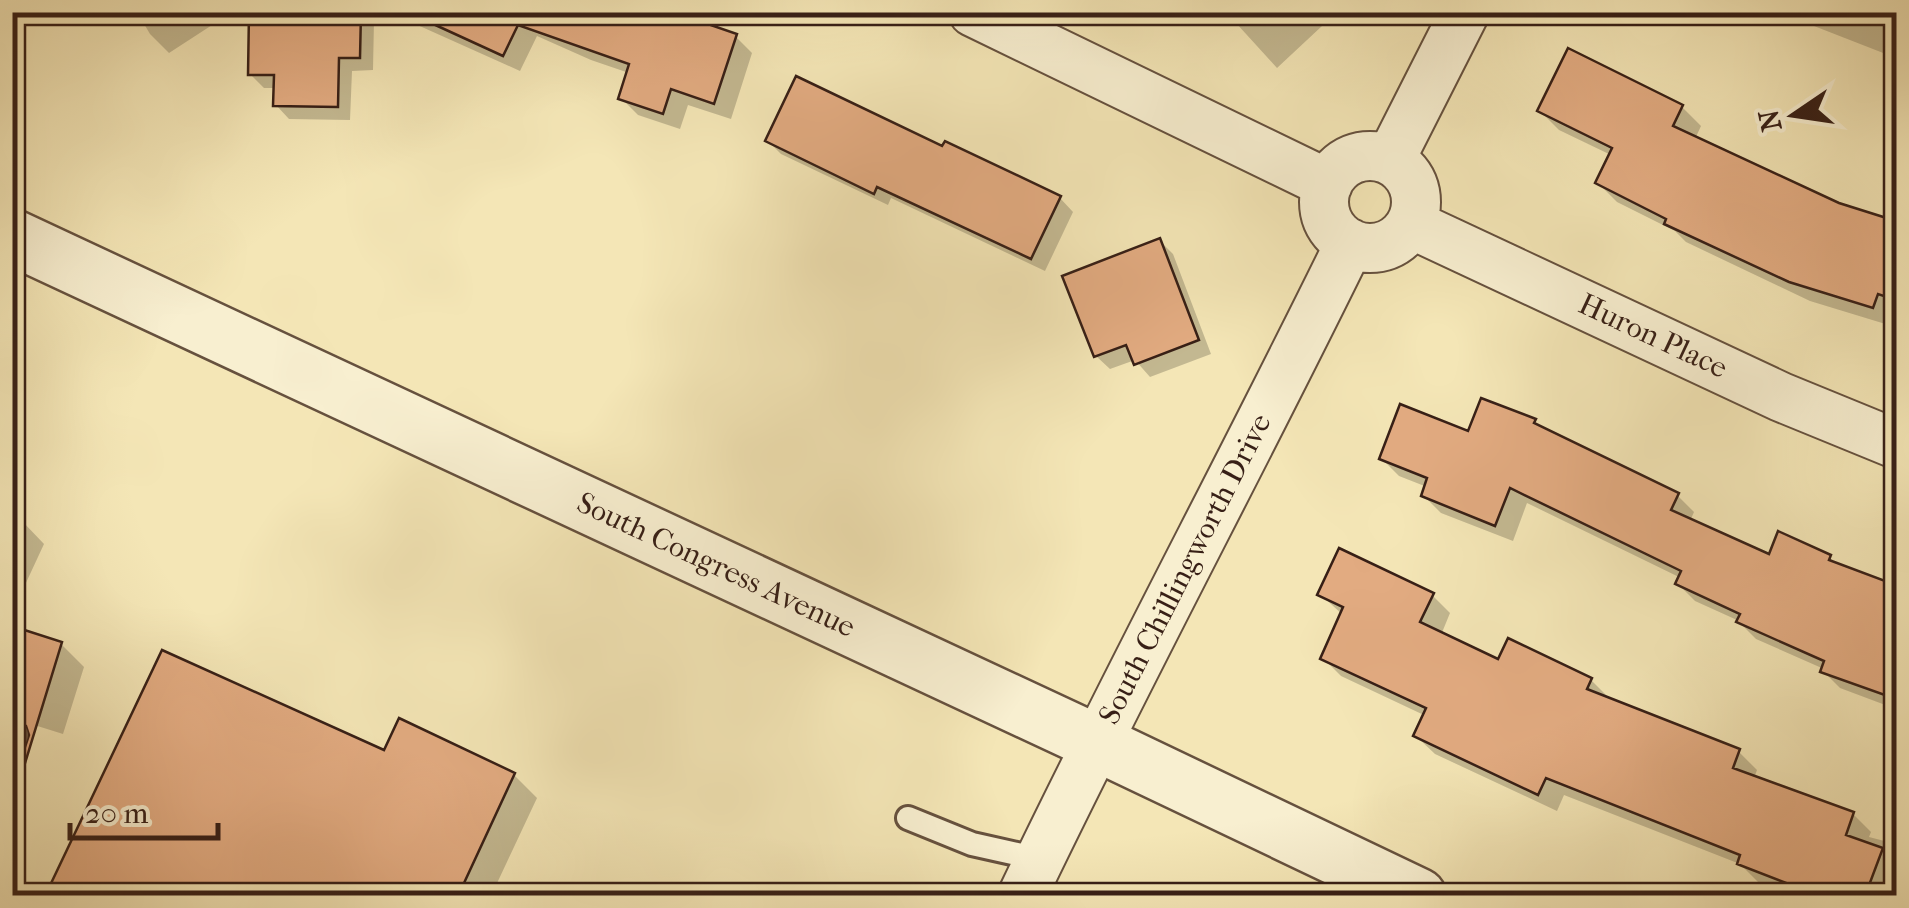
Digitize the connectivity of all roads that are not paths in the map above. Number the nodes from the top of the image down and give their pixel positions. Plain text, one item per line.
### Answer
1 (972, 12) edge
2 (1465, 12) edge
3 (1390, 160) junction
4 (1328, 184) junction
5 (1411, 224) junction
6 (12, 237) edge
7 (1350, 243) junction
8 (1896, 444) edge
9 (1095, 742) junction
10 (908, 818) dead end
11 (1030, 877) edge
12 (1418, 896) edge

1 - 4 street
2 - 3 street
3 - 4 street
3 - 5 street
4 - 7 street
5 - 7 street
5 - 8 street, Huron Place
6 - 9 street, South Congress Avenue
7 - 9 street, South Chillingworth Drive
9 - 11 street, South Chillingworth Drive
9 - 12 street, South Congress Avenue
10 - 11 lane

